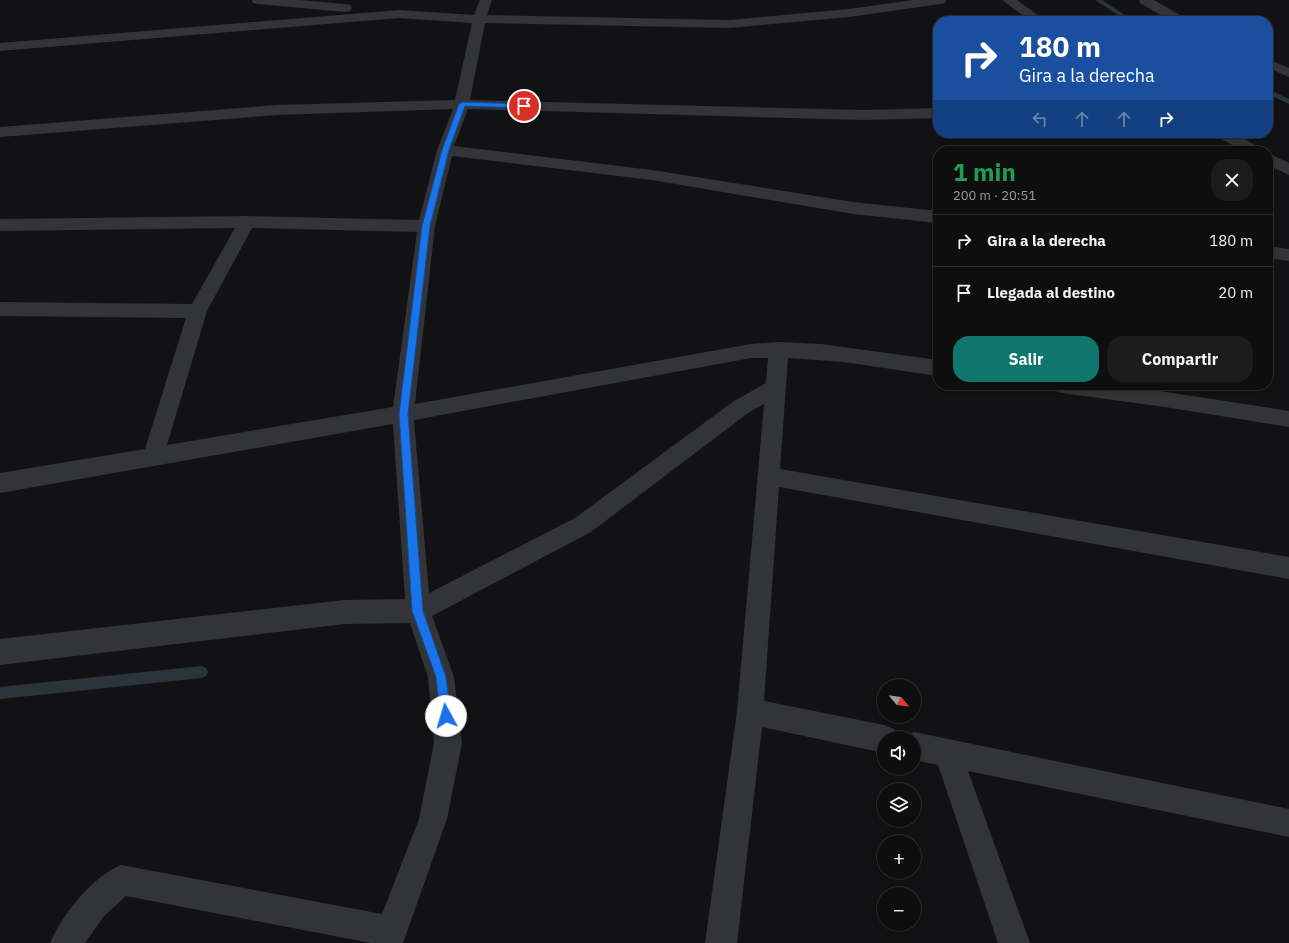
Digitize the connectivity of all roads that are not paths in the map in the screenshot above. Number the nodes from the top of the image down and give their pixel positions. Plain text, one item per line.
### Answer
1 (258, 0) edge
2 (838, 0) edge
3 (940, 0) edge
4 (1008, 0) edge
5 (1145, 0) edge
6 (482, 10) edge
7 (399, 14) junction
8 (849, 14) junction
9 (1032, 16) edge
10 (1172, 16) edge
11 (0, 47) edge
12 (1273, 65) edge
13 (1289, 73) edge
14 (462, 104) junction
15 (933, 113) edge
16 (0, 132) edge
17 (1230, 138) edge
18 (1246, 146) edge
19 (445, 150) junction
20 (1273, 161) edge
21 (1289, 170) edge
22 (933, 216) edge
23 (247, 222) junction
24 (0, 225) edge
25 (426, 226) junction
26 (1273, 253) edge
27 (1289, 255) edge
28 (0, 310) edge
29 (198, 311) junction
30 (779, 349) junction
31 (933, 367) edge
32 (776, 387) junction
33 (1099, 390) edge
34 (403, 414) junction
35 (1289, 419) edge
36 (153, 457) junction
37 (768, 476) junction
38 (0, 483) edge
39 (1289, 568) edge
40 (418, 611) junction
41 (0, 652) edge
42 (750, 712) junction
43 (877, 738) edge
44 (921, 747) edge
45 (948, 753) junction
46 (1289, 823) edge
47 (389, 937) edge
48 (66, 943) edge
49 (721, 943) edge
50 (1014, 943) edge

1 - 7 street
2 - 8 street
3 - 8 street
4 - 9 street
5 - 10 street
6 - 7 street
6 - 8 street
6 - 14 street
7 - 11 street
12 - 13 street
14 - 15 street
14 - 16 street
14 - 19 street
17 - 18 street
19 - 22 street
19 - 25 street
20 - 21 street
23 - 24 street
23 - 25 street
23 - 29 street
25 - 34 street
26 - 27 street
28 - 29 street
29 - 36 street
30 - 31 street
30 - 32 street
30 - 34 street
32 - 37 street
32 - 40 street
33 - 35 street
34 - 36 street
34 - 40 street
36 - 38 street
37 - 39 street
37 - 42 street
40 - 41 street
40 - 47 street
42 - 43 street
42 - 49 street
44 - 45 street
45 - 46 street
45 - 50 street
47 - 48 street

